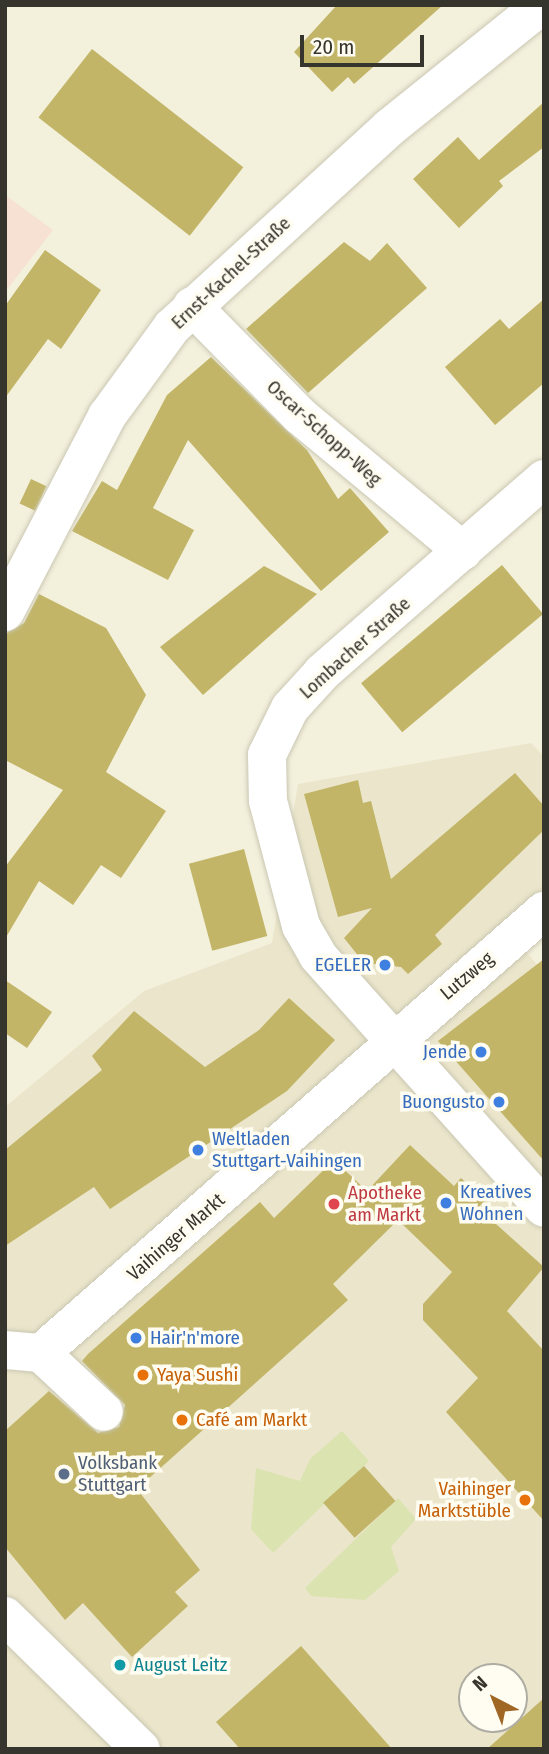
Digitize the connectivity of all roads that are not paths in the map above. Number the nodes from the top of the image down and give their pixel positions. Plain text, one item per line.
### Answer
1 (542, 5) edge
2 (192, 306) junction
3 (544, 479) edge
4 (463, 551) junction
5 (5, 612) edge
6 (544, 911) edge
7 (390, 1041) junction
8 (544, 1208) edge
9 (23, 1352) edge
10 (104, 1412) dead end
11 (5, 1616) edge
12 (141, 1749) edge

1 - 2 street, Ernst-Kachel-Straße
2 - 4 street, Oscar-Schopp-Weg
2 - 5 street, Ernst-Kachel-Straße
3 - 4 street, Lombacher Straße
4 - 7 street, Lombacher Straße
6 - 7 street, Lutzweg
7 - 8 street
7 - 9 street, Vaihinger Markt
9 - 10 street, Vaihinger Markt
11 - 12 street

